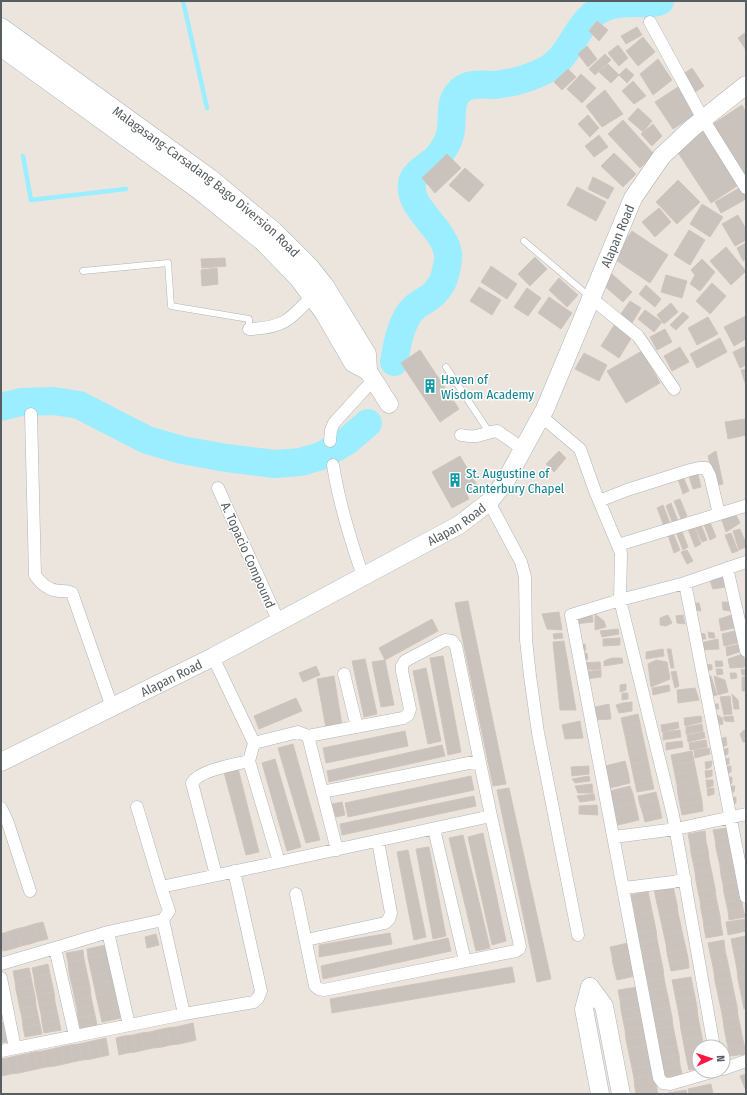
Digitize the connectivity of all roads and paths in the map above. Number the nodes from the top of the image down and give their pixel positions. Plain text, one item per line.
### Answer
1 (650, 22) dead end
2 (1, 27) edge
3 (1, 47) edge
4 (746, 85) edge
5 (703, 119) junction
6 (746, 188) edge
7 (524, 241) dead end
8 (83, 271) dead end
9 (312, 296) junction
10 (591, 298) junction
11 (249, 329) joint
12 (446, 367) dead end
13 (370, 376) junction
14 (674, 389) dead end
15 (389, 404) dead end
16 (31, 414) dead end
17 (541, 416) junction
18 (489, 432) junction
19 (461, 435) dead end
20 (330, 441) dead end
21 (523, 449) junction
22 (334, 464) dead end
23 (218, 488) dead end
24 (599, 501) junction
25 (491, 505) junction
26 (745, 506) dead end
27 (719, 514) junction
28 (618, 545) junction
29 (746, 562) edge
30 (727, 568) junction
31 (363, 576) junction
32 (685, 583) junction
33 (620, 600) junction
34 (279, 622) junction
35 (746, 651) edge
36 (213, 657) junction
37 (344, 674) dead end
38 (112, 707) junction
39 (357, 727) junction
40 (308, 736) junction
41 (254, 743) junction
42 (249, 761) junction
43 (480, 761) junction
44 (1, 762) edge
45 (322, 792) junction
46 (137, 807) dead end
47 (1, 808) edge
48 (746, 814) edge
49 (491, 816) junction
50 (731, 817) junction
51 (434, 829) junction
52 (676, 829) junction
53 (614, 837) junction
54 (378, 841) junction
55 (337, 850) junction
56 (279, 862) junction
57 (234, 871) junction
58 (216, 875) junction
59 (685, 879) junction
60 (161, 887) junction
61 (624, 888) junction
62 (30, 891) dead end
63 (296, 894) dead end
64 (746, 895) edge
65 (163, 920) junction
66 (108, 932) junction
67 (578, 935) dead end
68 (306, 940) junction
69 (55, 948) junction
70 (465, 961) junction
71 (1, 964) edge
72 (1, 978) edge
73 (184, 1014) junction
74 (129, 1025) junction
75 (75, 1036) junction
76 (713, 1039) edge
77 (15, 1048) junction
78 (1, 1051) edge
79 (746, 1061) edge
80 (731, 1066) edge
81 (691, 1078) edge
82 (600, 1094) edge
83 (621, 1094) edge

1 - 5 street
2 - 13 street, Malagasang-Carsadang Bago Diversion Road
3 - 9 street, Malagasang-Carsadang Bago Diversion Road
4 - 5 street, Alapan Road
5 - 6 street
5 - 10 street, Alapan Road
7 - 10 lane
8 - 11 lane
9 - 11 street
9 - 13 street, Malagasang-Carsadang Bago Diversion Road
10 - 14 street
10 - 17 street, Alapan Road
12 - 18 lane
13 - 15 street, Malagasang-Carsadang Bago Diversion Road
13 - 20 street
16 - 38 street
17 - 21 street, Alapan Road
17 - 24 street
18 - 19 street
18 - 21 street
21 - 25 street, Alapan Road
22 - 31 street
23 - 34 street, A. Topacio Compound
24 - 27 street
24 - 28 street
25 - 31 street, Alapan Road
25 - 67 street
26 - 27 street
27 - 28 street
28 - 33 street
29 - 30 street
30 - 32 street
30 - 35 street
31 - 34 street, Alapan Road
32 - 33 street
32 - 50 street
33 - 52 street
33 - 53 street
34 - 36 street, Alapan Road
36 - 38 street, Alapan Road
36 - 41 street
37 - 39 street
38 - 44 street, Alapan Road
39 - 40 street
39 - 43 street
40 - 41 street
40 - 45 street
41 - 42 street
42 - 56 street
42 - 58 street
43 - 45 street
43 - 49 street
45 - 55 street
46 - 60 street
47 - 62 street
48 - 50 street
49 - 51 street
49 - 70 street
50 - 52 street
50 - 64 street
51 - 54 street
51 - 70 street
52 - 53 street
52 - 59 street
53 - 61 street
54 - 55 street
54 - 68 street
55 - 56 street
56 - 57 street
57 - 58 street
57 - 73 street
58 - 60 street
59 - 61 street
59 - 76 street
60 - 65 street
61 - 81 street
63 - 68 street
65 - 66 street
65 - 73 street
66 - 69 street
66 - 74 street
68 - 70 street
69 - 71 street
69 - 75 street
72 - 77 street
73 - 74 street
74 - 75 street
75 - 77 street
77 - 78 street
79 - 80 street
82 - 83 street

